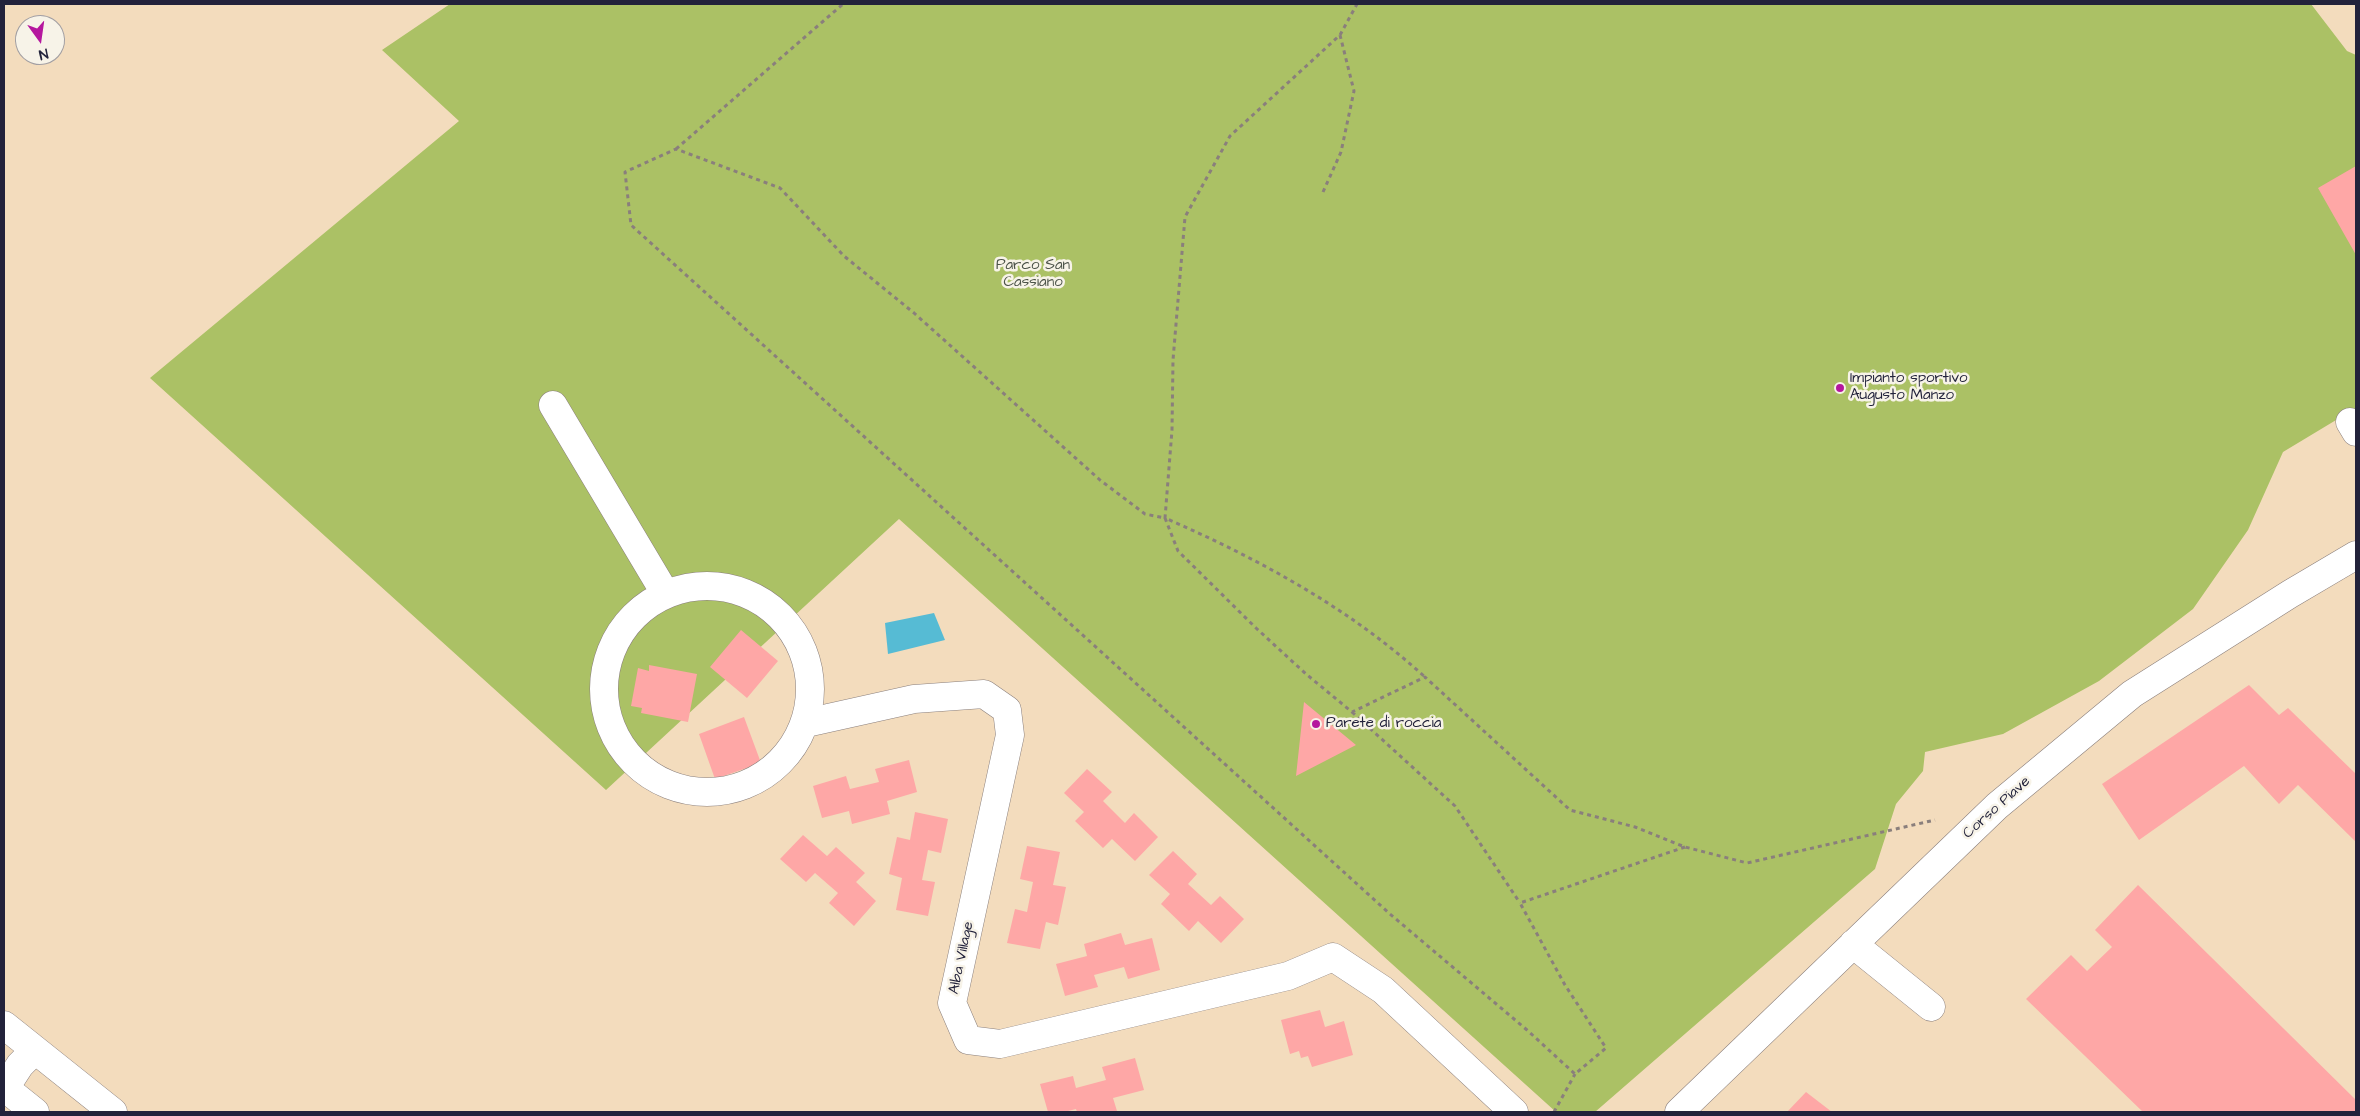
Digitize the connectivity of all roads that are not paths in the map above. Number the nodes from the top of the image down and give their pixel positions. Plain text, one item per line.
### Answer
1 (553, 405) dead end
2 (2356, 555) edge
3 (665, 593) junction
4 (806, 723) junction
5 (1853, 944) junction
6 (1931, 1007) dead end
7 (4, 1025) edge
8 (36, 1050) junction
9 (35, 1112) edge
10 (113, 1112) edge
11 (1514, 1112) edge
12 (1679, 1112) edge

1 - 3 street
2 - 5 street, Corso Piave
3 - 4 street
3 - 4 street
4 - 11 street, Alba Village
5 - 6 street
5 - 12 street, Corso Piave
7 - 8 street
8 - 9 street
8 - 10 street

